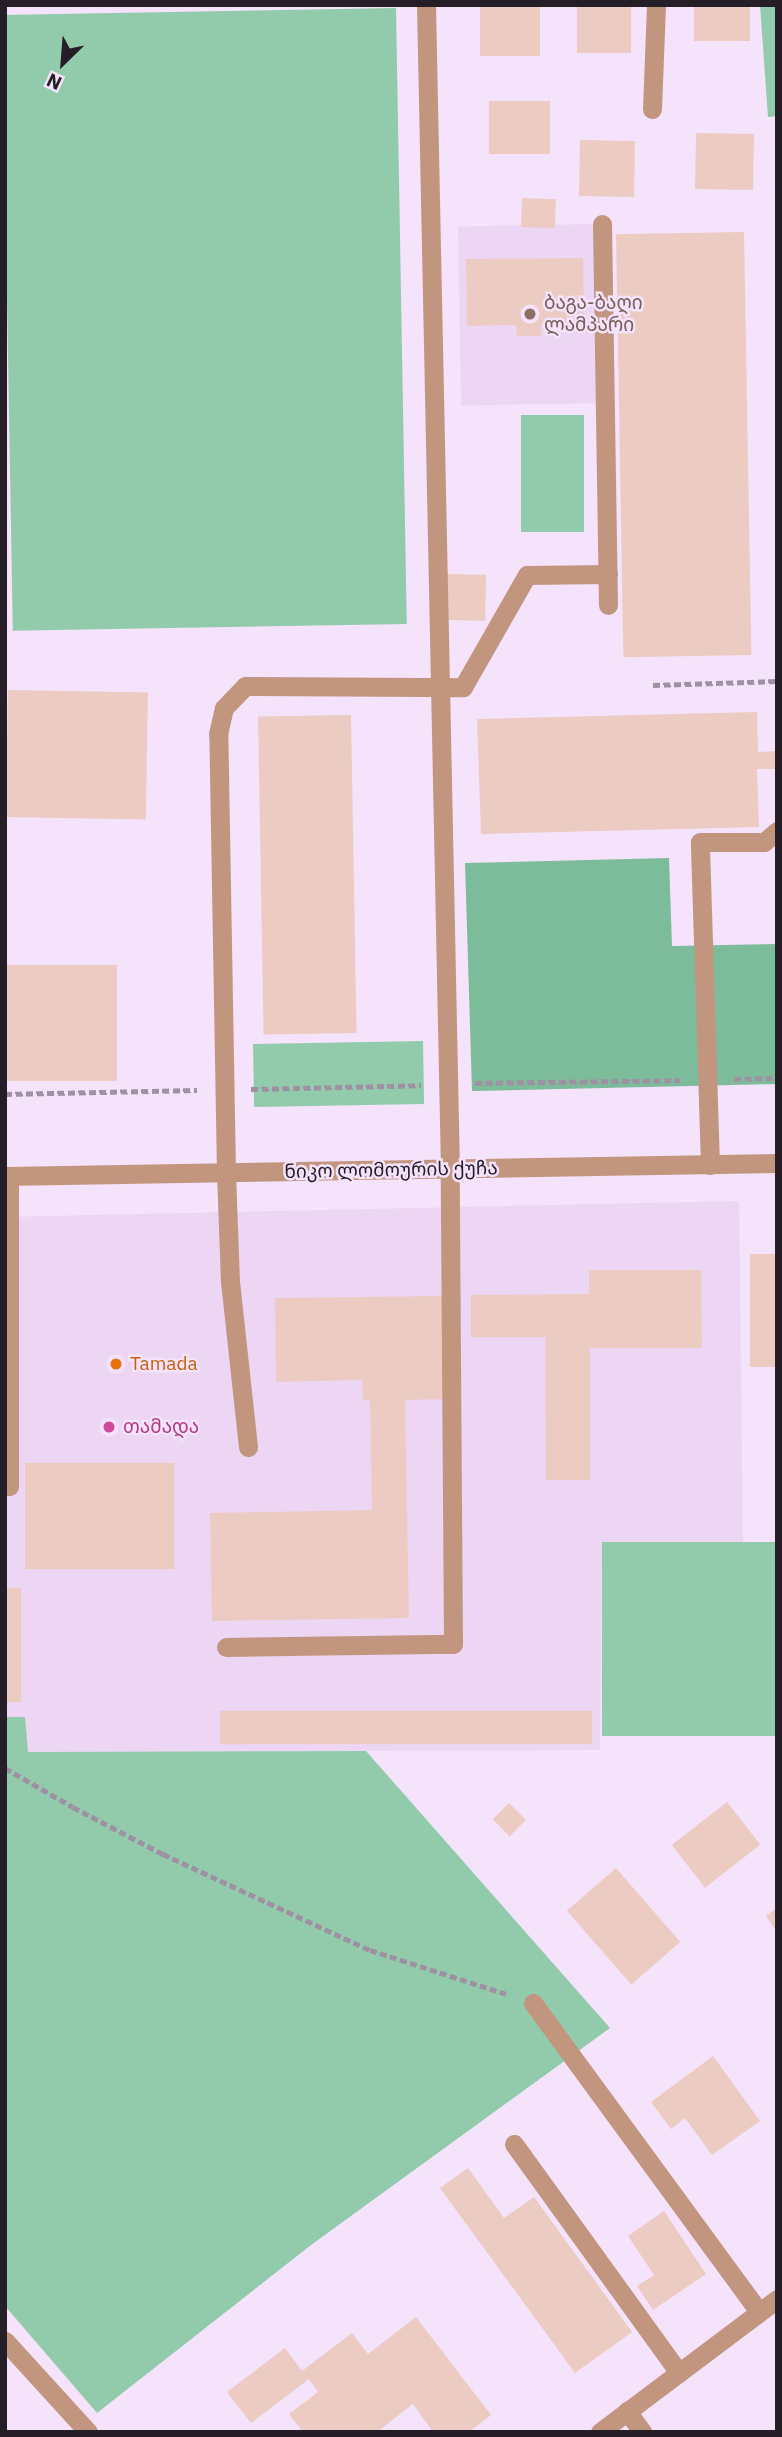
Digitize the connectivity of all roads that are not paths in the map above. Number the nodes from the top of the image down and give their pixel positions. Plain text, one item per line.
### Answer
1 (426, 5) edge
2 (656, 5) edge
3 (652, 109) dead end
4 (602, 224) dead end
5 (608, 574) junction
6 (608, 605) dead end
7 (440, 688) junction
8 (777, 831) edge
9 (777, 1163) edge
10 (710, 1165) junction
11 (450, 1169) junction
12 (226, 1173) junction
13 (7, 1176) edge
14 (7, 1257) edge
15 (248, 1447) dead end
16 (5, 1486) edge
17 (226, 1647) dead end
18 (533, 2003) road end
19 (514, 2144) dead end
20 (777, 2299) edge
21 (759, 2312) junction
22 (5, 2341) edge
23 (679, 2373) junction
24 (627, 2411) junction
25 (88, 2432) edge
26 (600, 2432) edge
27 (642, 2432) edge

1 - 7 street
2 - 3 street
4 - 5 street
5 - 6 street
5 - 7 street
7 - 11 street
7 - 12 street
8 - 10 street
9 - 10 street, ნიკო ლომოურის ქუჩა
10 - 11 street, ნიკო ლომოურის ქუჩა
11 - 12 street, ნიკო ლომოურის ქუჩა
11 - 17 street
12 - 13 street, ნიკო ლომოურის ქუჩა
12 - 15 street
13 - 14 street
14 - 16 street
18 - 21 street
19 - 23 street
20 - 21 street
21 - 23 street
22 - 25 street
23 - 24 street
24 - 26 street
24 - 27 street

